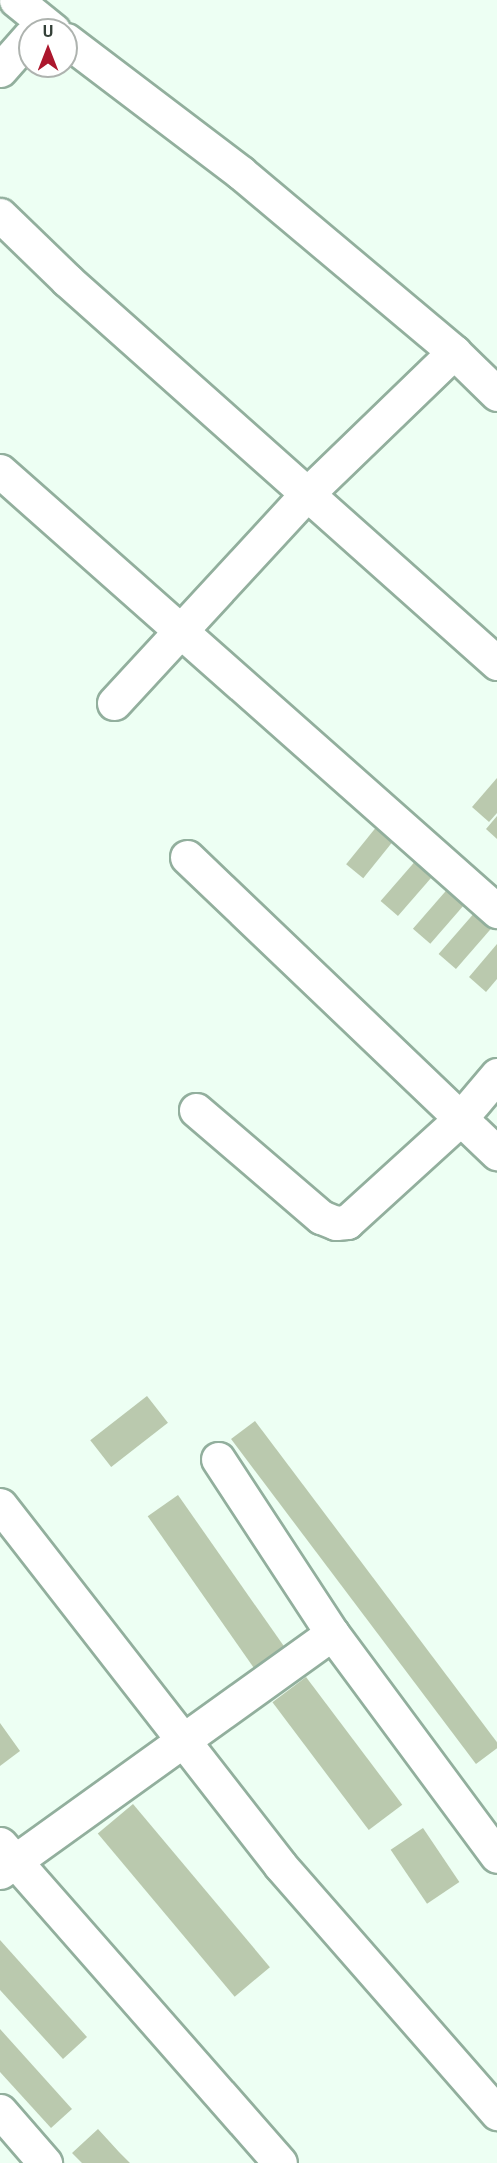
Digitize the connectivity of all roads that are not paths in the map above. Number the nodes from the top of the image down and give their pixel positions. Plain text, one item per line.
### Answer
1 (16, 0) edge
2 (32, 18) edge
3 (18, 55) edge
4 (78, 56) edge
5 (0, 70) edge
6 (0, 214) edge
7 (454, 352) junction
8 (497, 394) edge
9 (0, 471) edge
10 (308, 493) junction
11 (183, 632) junction
12 (497, 663) edge
13 (114, 703) dead end
14 (187, 857) dead end
15 (497, 911) edge
16 (497, 1075) edge
17 (196, 1110) dead end
18 (459, 1120) junction
19 (497, 1153) edge
20 (218, 1459) dead end
21 (0, 1504) edge
22 (332, 1633) junction
23 (184, 1741) junction
24 (496, 1856) edge
25 (4, 1860) edge
26 (0, 2111) edge
27 (497, 2113) edge
28 (45, 2163) edge
29 (280, 2163) edge

1 - 2 street
3 - 5 street
4 - 7 street
6 - 10 street
7 - 8 street
7 - 10 street
9 - 11 street
10 - 11 street
10 - 12 street
11 - 13 street
11 - 15 street
14 - 18 street
16 - 18 street
17 - 18 street
18 - 19 street
20 - 22 street
21 - 23 street
22 - 23 street
22 - 24 street
23 - 25 street
23 - 27 street
25 - 29 street
26 - 28 street

